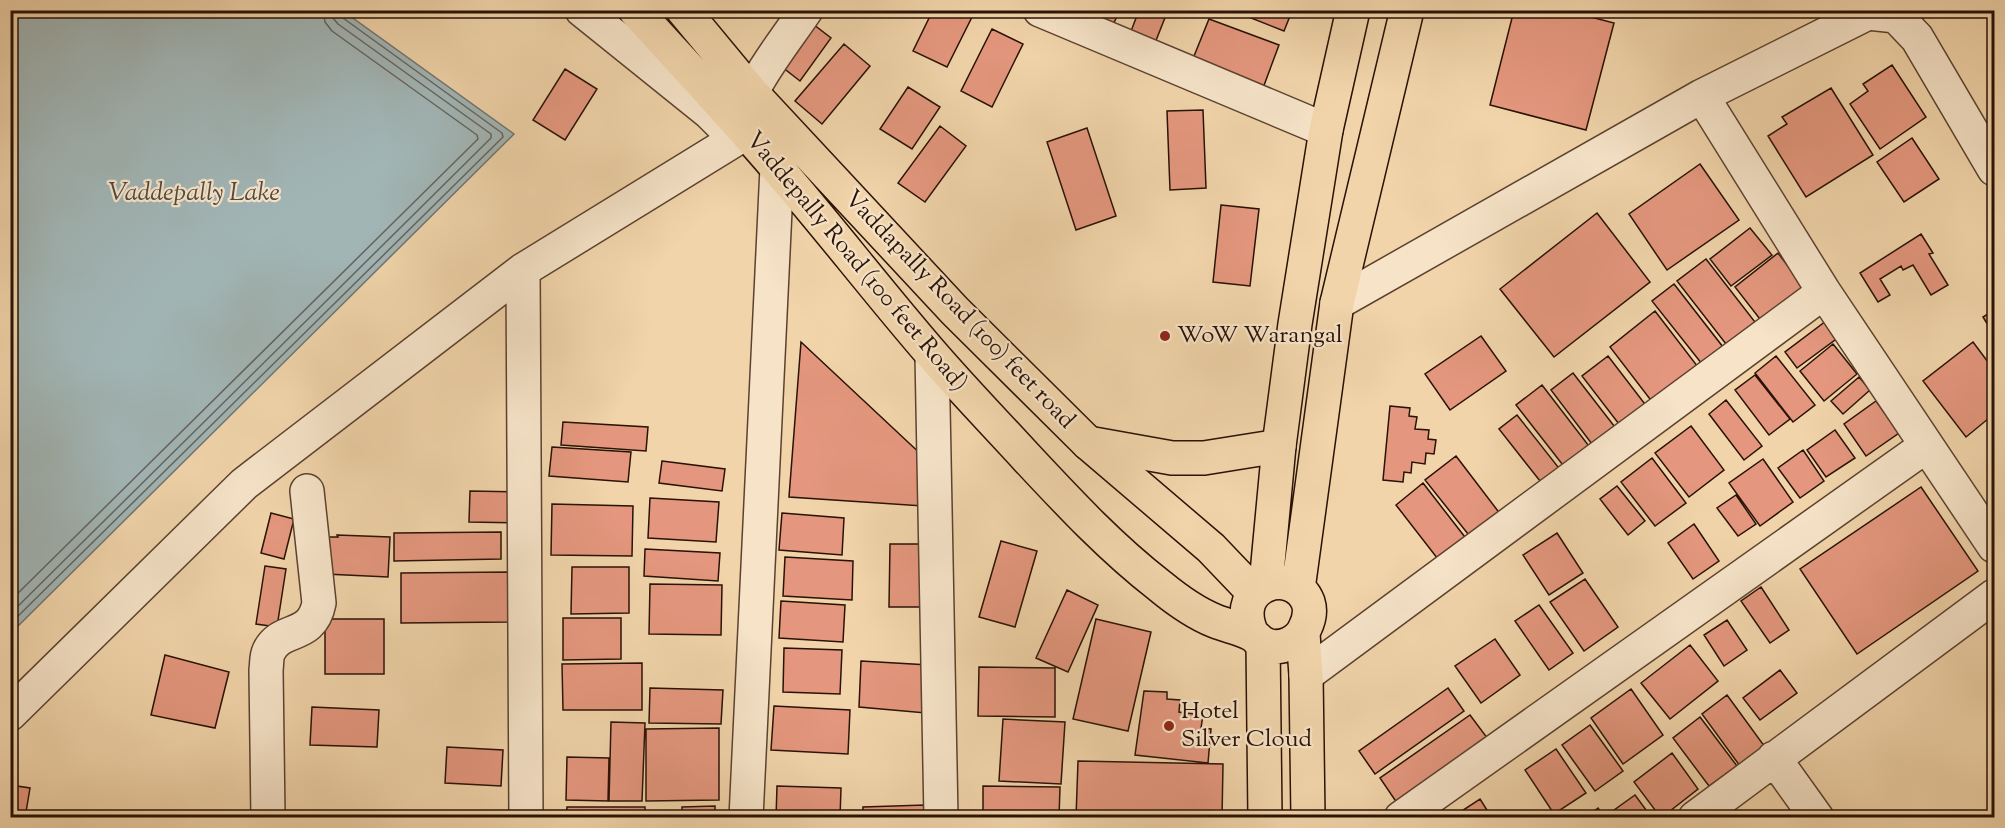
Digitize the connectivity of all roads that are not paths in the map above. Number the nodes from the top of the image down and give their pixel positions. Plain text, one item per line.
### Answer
1 (582, 10) edge
2 (635, 10) edge
3 (682, 10) edge
4 (806, 10) edge
5 (1040, 10) edge
6 (1353, 10) edge
7 (1407, 10) edge
8 (751, 92) junction
9 (1702, 96) junction
10 (1326, 130) junction
11 (737, 131) junction
12 (777, 168) junction
13 (1995, 169) edge
14 (523, 270) junction
15 (1824, 292) junction
16 (1337, 303) junction
17 (932, 355) junction
18 (1088, 444) junction
19 (1279, 446) junction
20 (1926, 446) junction
21 (307, 491) dead end
22 (1995, 546) edge
23 (1260, 588) junction
24 (1298, 589) junction
25 (1995, 596) edge
26 (1303, 634) junction
27 (1257, 639) junction
28 (1306, 675) junction
29 (10, 714) edge
30 (1774, 758) junction
31 (268, 818) edge
32 (526, 818) edge
33 (746, 818) edge
34 (941, 818) edge
35 (1265, 818) edge
36 (1308, 818) edge
37 (1401, 818) edge
38 (1695, 818) edge
39 (1816, 818) edge

1 - 11 street
2 - 11 main road, Vaddepally Road (100 feet Road)
3 - 8 main road, Vaddapally Road (100) feet road
4 - 8 street
5 - 10 street
6 - 10 main road
7 - 16 main road
8 - 11 street
8 - 18 main road, Vaddapally Road (100) feet road
9 - 13 street
9 - 15 street
9 - 16 street
10 - 19 main road
11 - 12 main road, Vaddepally Road (100 feet Road)
11 - 14 street
12 - 17 main road, Vaddepally Road (100 feet Road)
12 - 33 street
14 - 29 street
14 - 32 street
15 - 20 street
15 - 28 street
16 - 24 main road
17 - 27 main road, Vaddepally Road (100 feet Road)
17 - 34 street
18 - 19 main road
18 - 23 main road, Vaddapally Road (100) feet road
19 - 23 main road
20 - 22 street
20 - 37 street
21 - 31 street
23 - 24 main road
23 - 27 main road
24 - 26 main road
25 - 30 street
26 - 27 main road
26 - 28 main road
27 - 35 main road
28 - 36 main road
30 - 38 street
30 - 39 street

